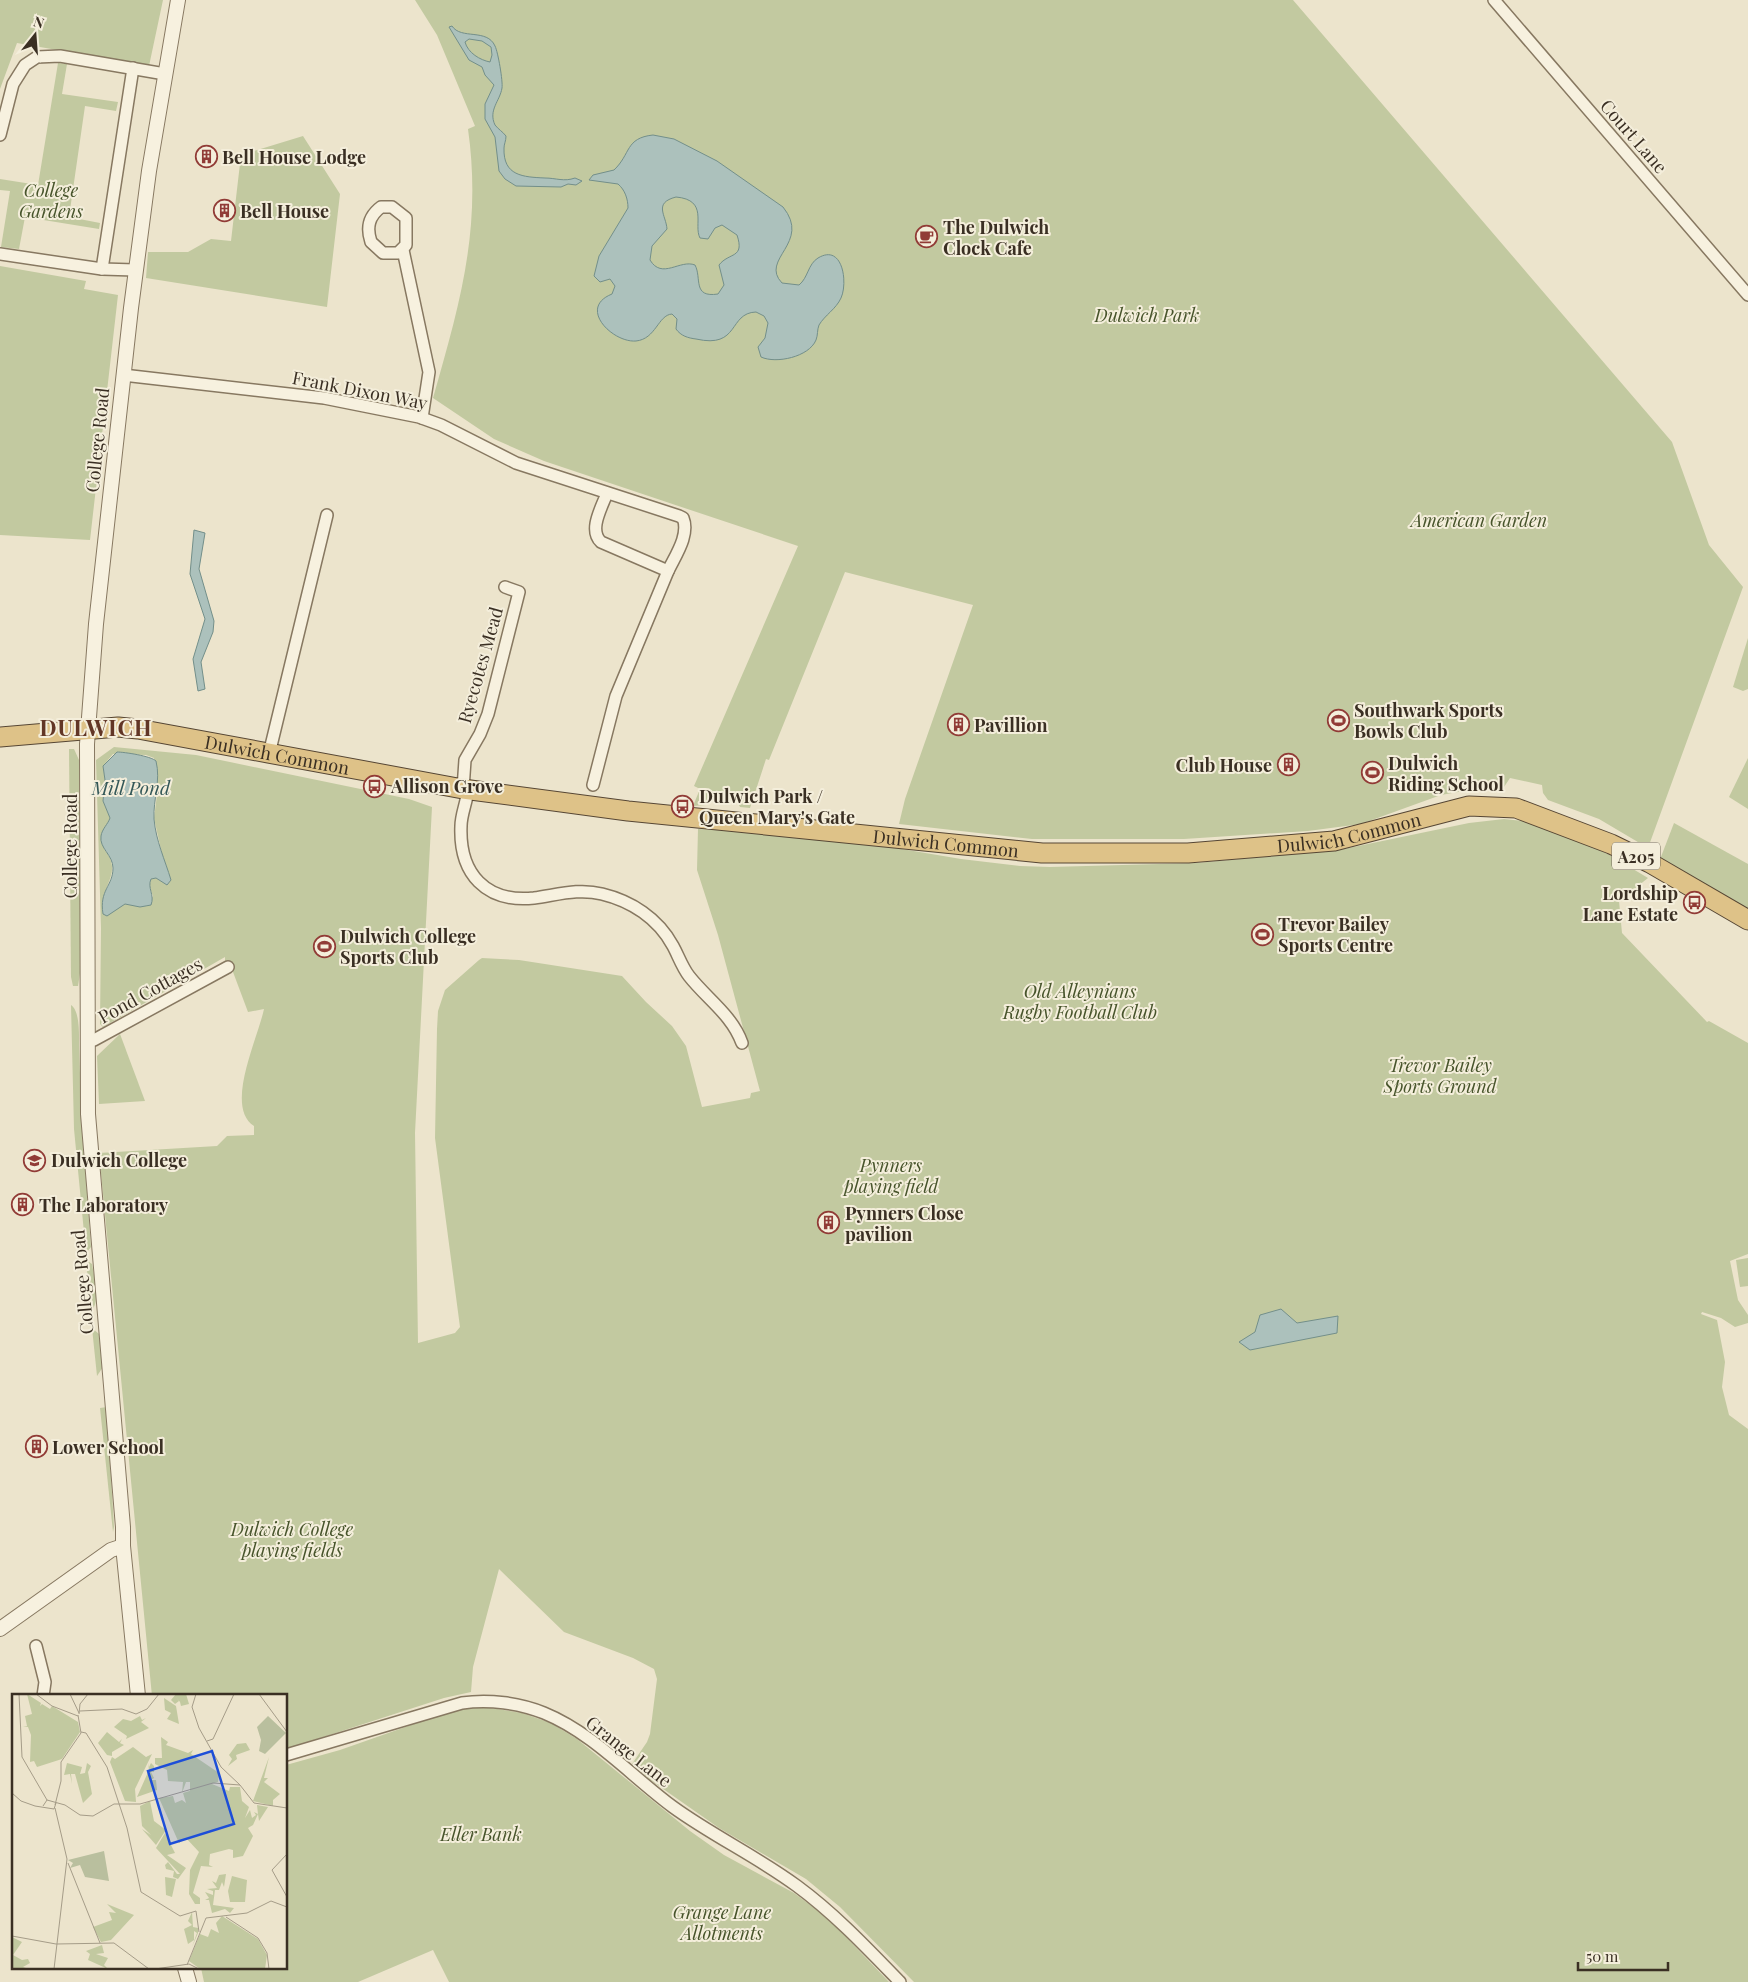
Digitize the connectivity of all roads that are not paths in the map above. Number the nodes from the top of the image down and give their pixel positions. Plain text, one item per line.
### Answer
1 (178, 0) edge
2 (1494, 0) edge
3 (133, 68) junction
4 (165, 74) junction
5 (0, 135) edge
6 (403, 250) dead end
7 (0, 254) edge
8 (102, 269) junction
9 (135, 270) junction
10 (1748, 295) edge
11 (123, 375) junction
12 (422, 418) junction
13 (607, 493) junction
14 (327, 515) dead end
15 (668, 571) junction
16 (505, 588) dead end
17 (88, 729) junction
18 (0, 737) edge
19 (269, 754) junction
20 (593, 785) dead end
21 (466, 789) junction
22 (1748, 920) edge
23 (228, 967) dead end
24 (87, 1042) junction
25 (742, 1043) dead end
26 (123, 1546) junction
27 (0, 1630) edge
28 (36, 1646) dead end
29 (43, 1694) edge
30 (138, 1694) edge
31 (288, 1754) edge
32 (900, 1982) edge

1 - 4 street, College Road
2 - 10 street, Court Lane
3 - 4 street
3 - 5 street
3 - 8 street
4 - 9 street, College Road
6 - 12 street
7 - 8 street
8 - 9 street
9 - 11 street, College Road
11 - 12 street, Frank Dixon Way
11 - 17 street, College Road
12 - 13 street, Frank Dixon Way
13 - 15 street
13 - 15 street, Frank Dixon Way
14 - 19 street
15 - 20 street, Frank Dixon Way
16 - 21 street, Ryecotes Mead
17 - 18 highway, Dulwich Common / A205
17 - 19 highway, Dulwich Common / A205
17 - 24 street, College Road
19 - 21 highway, Dulwich Common / A205
21 - 22 highway, Dulwich Common / A205
21 - 25 street
23 - 24 street, Pond Cottages
24 - 26 street, College Road
26 - 27 street
26 - 30 street, College Road
28 - 29 street
31 - 32 street, Grange Lane

